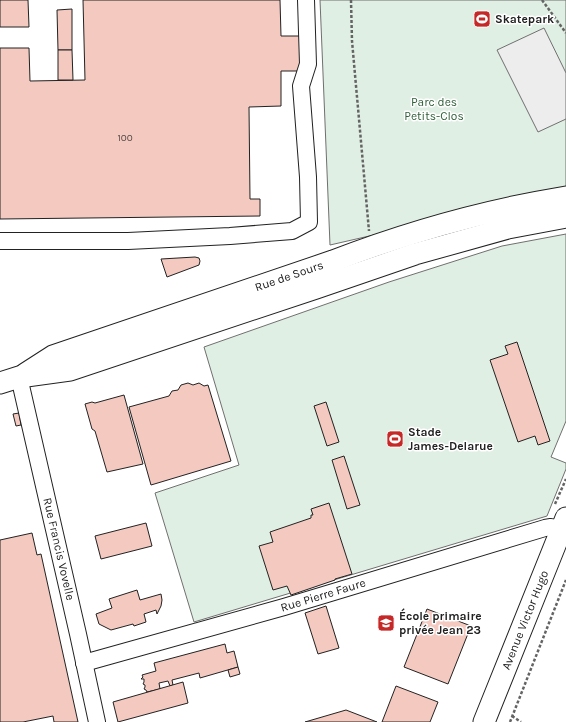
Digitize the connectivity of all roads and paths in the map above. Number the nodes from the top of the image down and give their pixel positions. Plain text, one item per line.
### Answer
1 (306, 0) edge
2 (350, 0) edge
3 (542, 0) edge
4 (566, 33) edge
5 (566, 197) edge
6 (566, 217) edge
7 (369, 229) dead end
8 (0, 241) edge
9 (10, 380) edge
10 (564, 524) edge
11 (566, 580) edge
12 (84, 663) junction
13 (512, 716) junction
14 (97, 722) edge
15 (484, 722) edge
16 (510, 722) edge
17 (521, 722) edge

1 - 8 street
2 - 7 path
3 - 4 path
5 - 9 main road, Rue de Sours
6 - 9 main road, Rue de Sours
9 - 12 street, Rue Francis Vovelle
10 - 12 street, Rue Pierre Faure
10 - 15 main road, Avenue Victor Hugo
11 - 13 path
12 - 14 street, Rue Francis Vovelle
13 - 16 path
13 - 17 path

